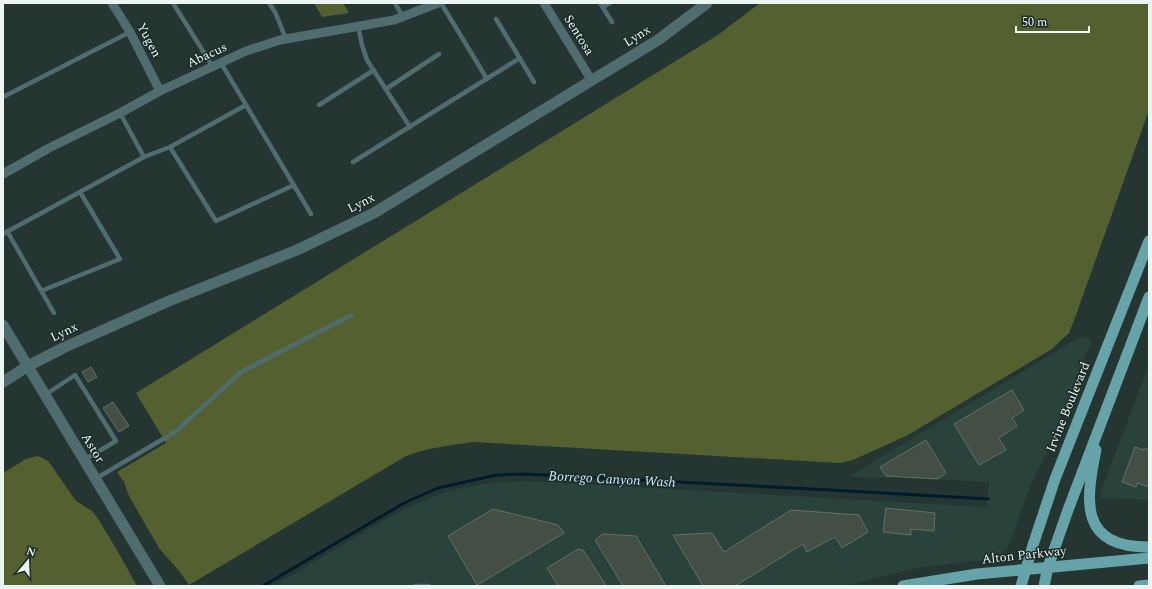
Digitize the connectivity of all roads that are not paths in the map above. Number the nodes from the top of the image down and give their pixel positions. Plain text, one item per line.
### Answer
1 (112, 3) edge
2 (173, 3) edge
3 (269, 3) edge
4 (395, 3) edge
5 (439, 3) edge
6 (544, 3) edge
7 (610, 3) edge
8 (707, 3) edge
9 (602, 5) edge
10 (403, 17) junction
11 (496, 19) dead end
12 (612, 22) dead end
13 (358, 26) junction
14 (130, 32) junction
15 (286, 39) junction
16 (439, 54) dead end
17 (520, 58) junction
18 (217, 65) junction
19 (374, 70) junction
20 (487, 79) junction
21 (592, 81) junction
22 (534, 82) dead end
23 (386, 89) junction
24 (160, 91) junction
25 (3, 97) edge
26 (246, 105) junction
27 (319, 105) dead end
28 (120, 113) junction
29 (410, 127) junction
30 (170, 147) junction
31 (144, 157) junction
32 (353, 162) dead end
33 (3, 174) edge
34 (294, 185) junction
35 (80, 192) junction
36 (311, 214) dead end
37 (5, 232) edge
38 (1149, 243) edge
39 (41, 290) junction
40 (1149, 298) edge
41 (54, 313) dead end
42 (352, 315) dead end
43 (3, 325) edge
44 (28, 366) junction
45 (3, 382) edge
46 (45, 395) junction
47 (1103, 417) junction
48 (84, 460) junction
49 (95, 479) junction
50 (1149, 547) edge
51 (1149, 558) edge
52 (1048, 567) junction
53 (1025, 570) junction
54 (1149, 585) edge
55 (160, 586) edge
56 (415, 586) edge
57 (429, 586) edge
58 (903, 586) edge
59 (1021, 586) edge
60 (1044, 586) edge
61 (1139, 586) edge

1 - 14 street, Yugen
2 - 18 lane
3 - 15 lane
4 - 10 lane
5 - 10 street, Abacus
5 - 20 lane
6 - 21 street, Sentosa
7 - 9 lane
8 - 21 street, Lynx
9 - 12 lane
10 - 13 street, Abacus
11 - 17 lane
13 - 15 street, Abacus
13 - 19 lane
14 - 24 street, Yugen
14 - 25 lane
15 - 18 street, Abacus
16 - 23 lane
17 - 20 lane
17 - 22 lane
18 - 24 street, Abacus
18 - 26 lane
19 - 23 lane
19 - 27 lane
20 - 29 lane
21 - 44 street, Lynx
23 - 29 lane
24 - 28 street, Abacus
26 - 30 lane
26 - 34 lane
28 - 31 lane
28 - 33 street, Abacus
29 - 32 lane
30 - 31 lane
30 - 34 lane
31 - 35 lane
34 - 36 lane
35 - 37 lane
35 - 39 lane
37 - 39 lane
38 - 53 main road, Irvine Boulevard
39 - 41 lane
40 - 47 main road
42 - 49 lane
43 - 44 street, Astor
44 - 45 street, Lynx
44 - 46 street, Astor
46 - 48 street, Astor
46 - 48 lane
47 - 50 main road
47 - 52 main road
48 - 49 street, Astor
49 - 55 street, Astor
51 - 52 main road, Alton Parkway
52 - 53 main road, Alton Parkway
52 - 60 main road
53 - 58 main road, Alton Parkway
53 - 59 main road, Irvine Boulevard
54 - 61 main road
56 - 57 lane

